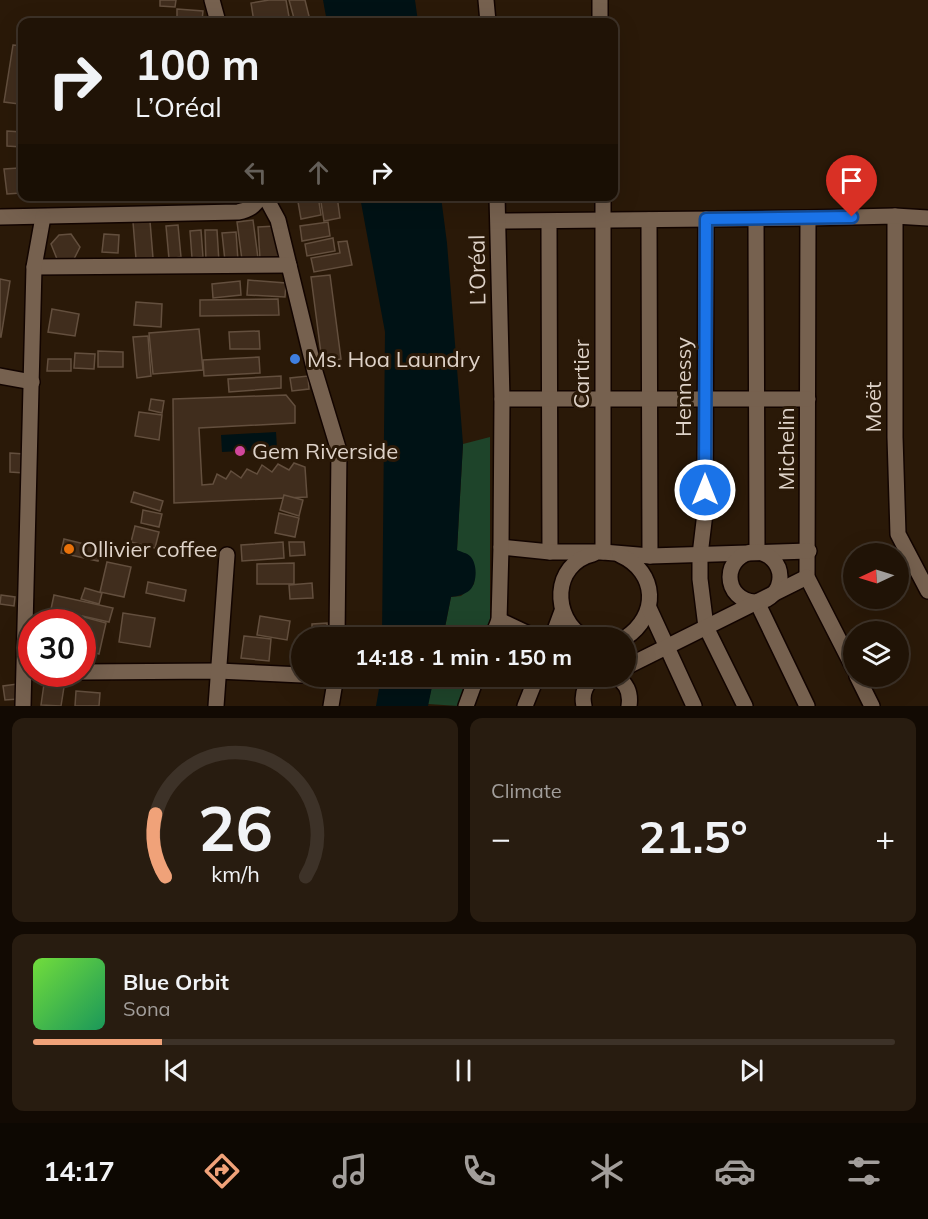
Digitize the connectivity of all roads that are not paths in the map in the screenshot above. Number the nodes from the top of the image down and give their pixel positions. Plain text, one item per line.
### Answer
1 (212, 0) edge
2 (486, 0) edge
3 (600, 0) edge
4 (217, 18) edge
5 (488, 18) edge
6 (600, 18) edge
7 (259, 201) edge
8 (266, 201) edge
9 (497, 201) edge
10 (603, 201) edge
11 (0, 207) edge
12 (895, 216) junction
13 (0, 217) edge
14 (43, 217) junction
15 (808, 218) junction
16 (928, 218) edge
17 (706, 219) junction
18 (756, 219) junction
19 (649, 220) junction
20 (499, 221) junction
21 (604, 221) junction
22 (549, 222) junction
23 (289, 265) junction
24 (34, 267) junction
25 (0, 376) edge
26 (32, 382) junction
27 (502, 399) junction
28 (603, 399) junction
29 (650, 399) junction
30 (705, 399) junction
31 (756, 399) junction
32 (808, 399) junction
33 (550, 400) junction
34 (501, 547) junction
35 (809, 551) junction
36 (550, 552) junction
37 (603, 552) junction
38 (757, 552) junction
39 (227, 555) dead end
40 (700, 555) junction
41 (650, 556) junction
42 (807, 577) junction
43 (928, 591) edge
44 (757, 602) junction
45 (649, 608) junction
46 (29, 609) edge
47 (562, 611) junction
48 (499, 620) junction
49 (337, 627) edge
50 (496, 627) edge
51 (514, 627) edge
52 (556, 627) edge
53 (573, 627) edge
54 (706, 627) junction
55 (636, 630) edge
56 (666, 646) junction
57 (843, 647) edge
58 (636, 662) edge
59 (218, 671) junction
60 (96, 672) edge
61 (291, 674) edge
62 (26, 687) edge
63 (335, 687) edge
64 (473, 687) edge
65 (533, 687) edge
66 (627, 687) edge
67 (862, 687) edge
68 (584, 698) edge
69 (23, 706) edge
70 (216, 706) edge
71 (331, 706) edge
72 (466, 706) edge
73 (525, 706) edge
74 (578, 706) edge
75 (629, 706) edge
76 (694, 706) edge
77 (745, 706) edge
78 (807, 706) edge
79 (872, 706) edge

1 - 4 street
2 - 5 street
3 - 6 street
7 - 14 street
8 - 23 street
9 - 20 street
10 - 21 street, Cartier
11 - 13 street
12 - 15 street, L’Oréal
12 - 16 street, L’Oréal
12 - 43 street, Moët
13 - 14 street
14 - 24 street
15 - 18 street, L’Oréal
15 - 32 street, Michelin
17 - 18 street, L’Oréal
17 - 19 street, L’Oréal
17 - 30 street, Hennessy
18 - 31 street
19 - 21 street, L’Oréal
19 - 29 street
20 - 22 street, L’Oréal
20 - 27 street, L’Oréal
21 - 22 street, L’Oréal
21 - 28 street, Cartier
22 - 33 street
23 - 24 street
23 - 49 street
24 - 26 street
25 - 26 street
26 - 46 street
27 - 33 street
27 - 34 street, L’Oréal
28 - 29 street
28 - 33 street
28 - 37 street, Cartier
29 - 30 street
29 - 41 street
30 - 31 street
30 - 40 street, Hennessy
31 - 32 street
31 - 38 street
32 - 35 street, Michelin
33 - 36 street
34 - 36 street
34 - 48 street, L’Oréal
35 - 40 street
35 - 42 street, Michelin
36 - 37 street
37 - 41 street
37 - 45 street
37 - 47 street
38 - 44 street
38 - 44 street
39 - 59 street
40 - 41 street
40 - 54 street, Hennessy
42 - 44 street
42 - 57 street
44 - 54 street
44 - 78 street
45 - 55 street
45 - 56 street
47 - 52 street
47 - 53 street
48 - 50 street, L’Oréal
48 - 51 street
54 - 56 street
54 - 77 street
56 - 58 street
56 - 76 street
59 - 60 street
59 - 61 street
59 - 70 street
62 - 69 street
63 - 71 street
64 - 72 street
65 - 73 street
66 - 75 street
67 - 79 street
68 - 74 street

